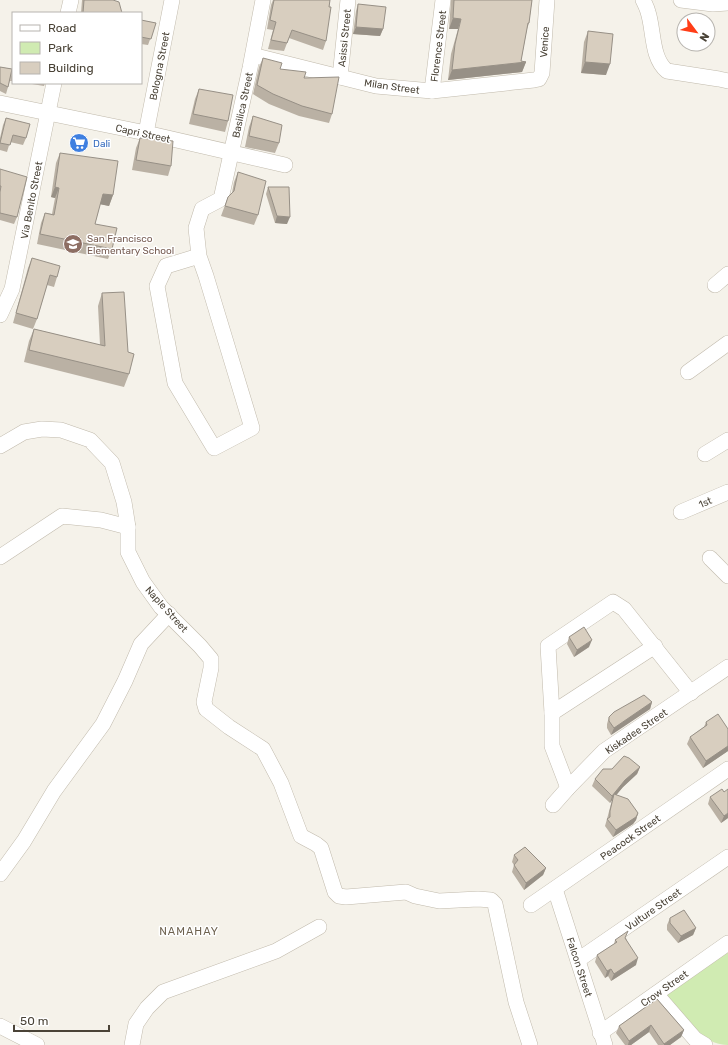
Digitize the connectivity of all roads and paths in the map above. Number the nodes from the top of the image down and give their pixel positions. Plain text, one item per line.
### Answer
1 (71, 0) edge
2 (172, 0) edge
3 (263, 0) edge
4 (348, 0) edge
5 (443, 0) edge
6 (547, 0) edge
7 (643, 0) edge
8 (681, 0) edge
9 (728, 3) edge
10 (68, 12) edge
11 (253, 56) junction
12 (340, 77) junction
13 (534, 80) joint
14 (728, 81) edge
15 (54, 84) edge
16 (432, 91) junction
17 (0, 103) edge
18 (48, 113) junction
19 (146, 133) junction
20 (232, 152) junction
21 (285, 165) dead end
22 (199, 256) junction
23 (728, 274) edge
24 (715, 285) dead end
25 (0, 315) edge
26 (728, 343) edge
27 (688, 372) dead end
28 (728, 440) edge
29 (0, 446) edge
30 (705, 454) dead end
31 (728, 492) edge
32 (681, 512) dead end
33 (128, 527) junction
34 (0, 558) edge
35 (710, 558) dead end
36 (728, 576) edge
37 (169, 614) junction
38 (655, 646) junction
39 (728, 667) edge
40 (691, 693) junction
41 (552, 713) junction
42 (728, 769) edge
43 (568, 788) junction
44 (553, 805) dead end
45 (728, 857) edge
46 (0, 874) edge
47 (555, 889) junction
48 (531, 905) dead end
49 (319, 927) dead end
50 (728, 943) edge
51 (578, 960) junction
52 (656, 994) junction
53 (0, 1026) edge
54 (603, 1039) edge
55 (36, 1045) edge
56 (132, 1045) edge
57 (530, 1045) edge
58 (705, 1045) edge

1 - 10 street
2 - 19 street, Bologna Street
3 - 11 street, Basilica Street
4 - 12 street, Asissi Street
5 - 16 street, Florence Street
6 - 13 street, Venice
7 - 14 street
8 - 9 street
11 - 12 street, Milan Street
11 - 20 street, Basilica Street
12 - 16 street, Milan Street
13 - 16 street, Milan Street
15 - 18 street, Via Benito Street
17 - 18 street, Capri Street
18 - 19 street, Capri Street
18 - 25 street, Via Benito Street
19 - 20 street, Capri Street
20 - 21 street, Capri Street
20 - 22 street, Basilica Street
22 - 22 street, Basilica Street
23 - 24 street
26 - 27 street
28 - 30 street
29 - 33 street, Naple Street
31 - 32 street, 1st
33 - 34 street
33 - 37 street, Naple Street
35 - 36 street
37 - 46 street
37 - 57 street, Naple Street
38 - 40 street
38 - 41 street
38 - 41 street
39 - 40 street, Kiskadee Street
40 - 43 street, Kiskadee Street
41 - 43 street
42 - 47 street, Peacock Street
43 - 44 street, Kiskadee Street
45 - 51 street, Vulture Street
47 - 48 street, Peacock Street
47 - 51 street, Falcon Street
49 - 56 street
50 - 52 street, Crow Street
51 - 54 street, Falcon Street
52 - 54 street, Crow Street
52 - 58 street
53 - 55 street

